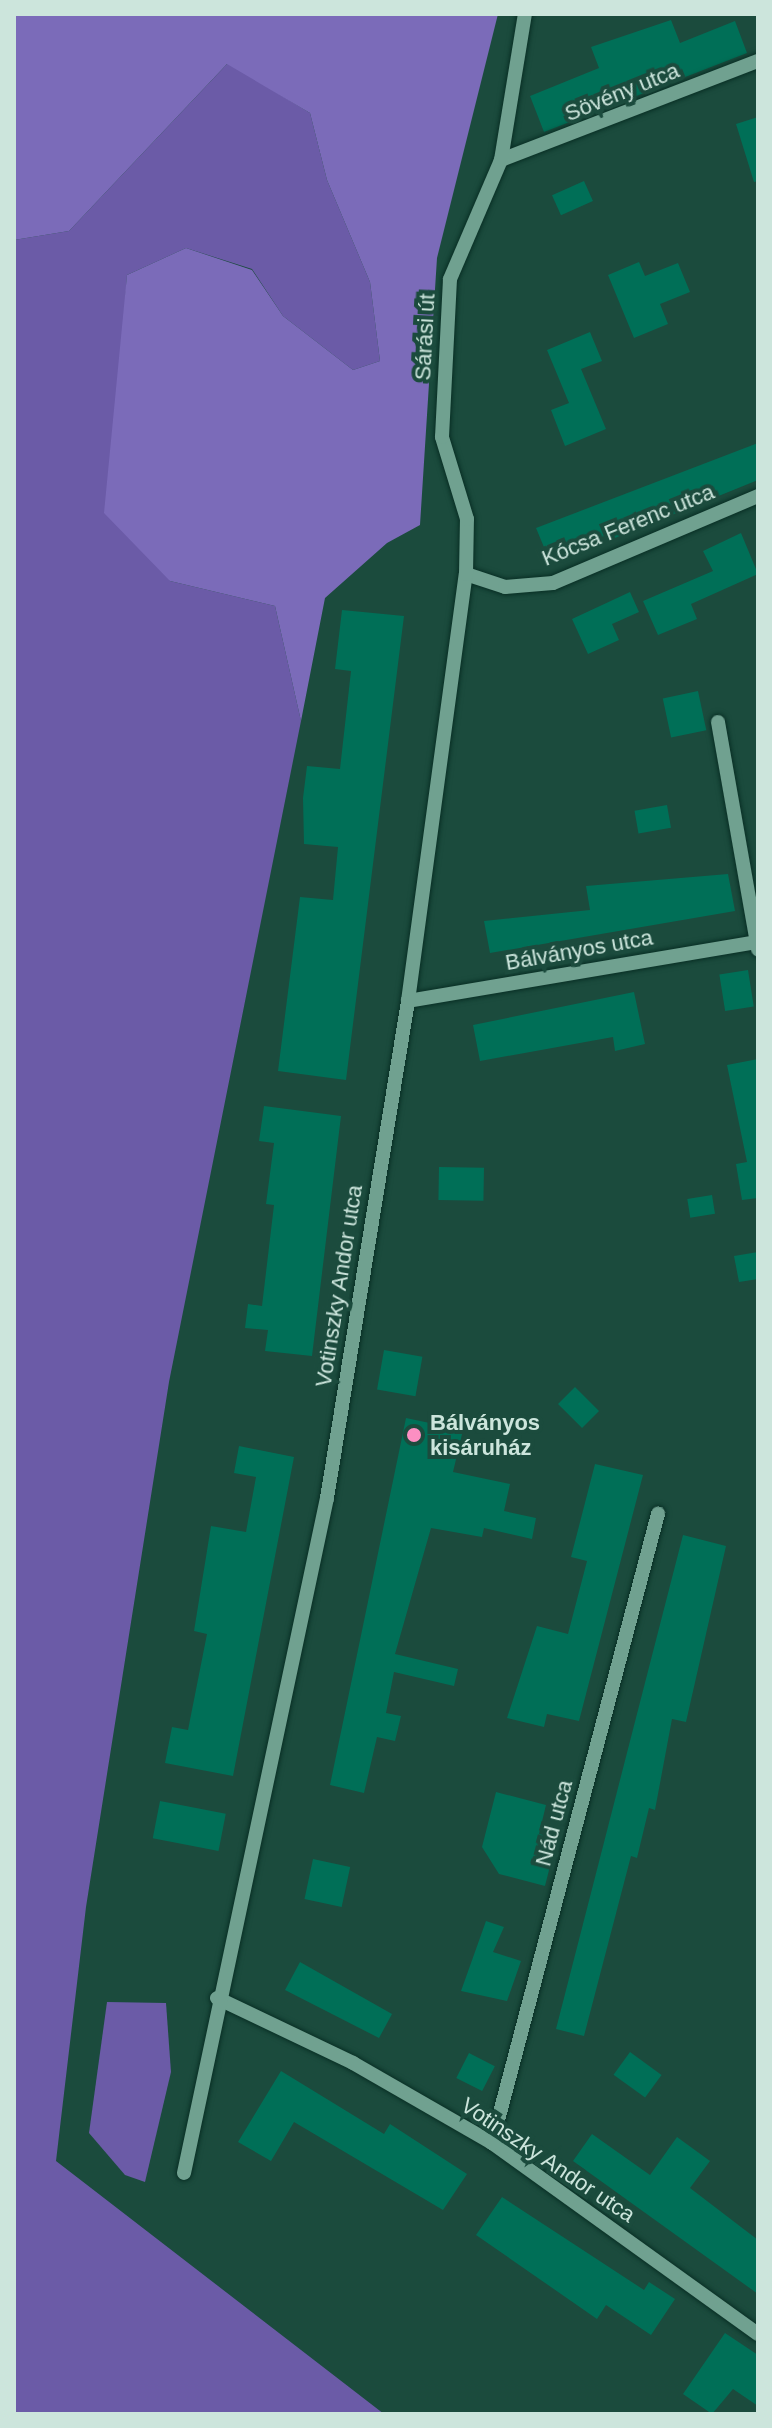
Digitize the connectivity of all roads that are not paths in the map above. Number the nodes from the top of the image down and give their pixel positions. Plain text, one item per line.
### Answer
1 (525, 14) edge
2 (758, 61) edge
3 (501, 160) junction
4 (758, 496) edge
5 (466, 574) junction
6 (718, 722) dead end
7 (758, 945) edge
8 (408, 1001) junction
9 (658, 1514) dead end
10 (217, 1998) junction
11 (492, 2143) junction
12 (184, 2173) dead end
13 (758, 2334) edge

1 - 3 street, Sárási út
2 - 3 street, Sövény utca
3 - 5 street, Sárási út
4 - 5 street, Kócsa Ferenc utca
5 - 8 street, Votinszky Andor utca
6 - 7 street
7 - 8 street, Bálványos utca
8 - 10 street, Votinszky Andor utca
9 - 11 street, Nád utca
10 - 11 street, Votinszky Andor utca
10 - 12 street, Votinszky Andor utca
11 - 13 street, Votinszky Andor utca

